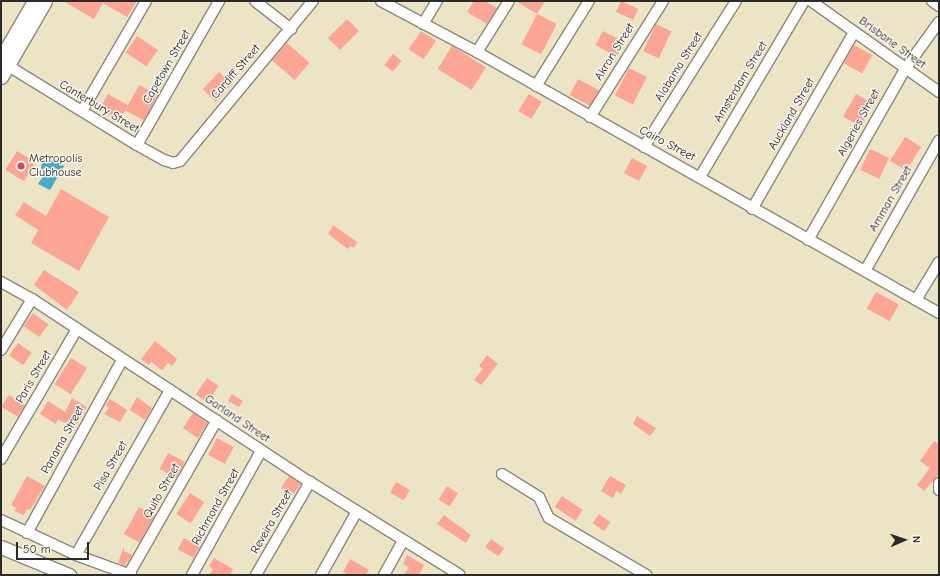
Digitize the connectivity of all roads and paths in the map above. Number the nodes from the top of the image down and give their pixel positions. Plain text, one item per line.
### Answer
1 (34, 1) edge
2 (45, 1) edge
3 (146, 1) edge
4 (219, 1) edge
5 (255, 1) edge
6 (313, 1) edge
7 (381, 1) edge
8 (437, 1) edge
9 (509, 1) edge
10 (589, 1) edge
11 (663, 1) edge
12 (736, 1) edge
13 (804, 1) edge
14 (811, 1) edge
15 (932, 1) edge
16 (939, 6) edge
17 (939, 22) edge
18 (424, 24) junction
19 (291, 29) junction
20 (854, 32) junction
21 (477, 52) junction
22 (3, 66) edge
23 (905, 69) junction
24 (536, 86) junction
25 (939, 92) edge
26 (82, 111) junction
27 (590, 117) junction
28 (939, 141) edge
29 (137, 145) junction
30 (644, 147) junction
31 (180, 161) joint
32 (700, 177) junction
33 (752, 209) junction
34 (808, 240) junction
35 (939, 262) edge
36 (865, 271) junction
37 (1, 282) edge
38 (32, 299) junction
39 (916, 300) junction
40 (939, 313) edge
41 (77, 329) junction
42 (1, 350) edge
43 (122, 360) junction
44 (170, 390) junction
45 (217, 420) junction
46 (261, 451) junction
47 (1, 459) edge
48 (502, 474) dead end
49 (310, 482) junction
50 (939, 484) edge
51 (939, 490) edge
52 (356, 511) junction
53 (1, 520) edge
54 (28, 533) junction
55 (403, 541) junction
56 (1, 547) edge
57 (76, 555) junction
58 (456, 574) edge
59 (69, 575) edge
60 (130, 575) edge
61 (192, 575) edge
62 (256, 575) edge
63 (321, 575) edge
64 (384, 575) edge
65 (646, 575) edge

1 - 22 main road
2 - 22 main road
3 - 26 street
4 - 29 street, Capetown Street
5 - 19 street
6 - 19 street, Cardiff Street
7 - 18 street, Cairo Street
8 - 18 street
9 - 21 street
10 - 24 street
11 - 27 street, Akron Street
12 - 30 street, Alabama Street
13 - 32 street, Amsterdam Street
14 - 20 street, Brisbane Street
15 - 16 street
17 - 23 street, Algeries Street
18 - 21 street, Cairo Street
19 - 31 street, Cardiff Street
20 - 23 street, Brisbane Street
20 - 33 street, Auckland Street
21 - 24 street, Cairo Street
22 - 26 street, Canterbury Street
23 - 25 street, Brisbane Street
23 - 34 street, Algeries Street
24 - 27 street, Cairo Street
26 - 29 street, Canterbury Street
27 - 30 street, Cairo Street
28 - 36 street, Amman Street
29 - 31 street, Canterbury Street
30 - 32 street, Cairo Street
32 - 33 street, Cairo Street
33 - 34 street, Cairo Street
34 - 36 street, Cairo Street
35 - 39 street
36 - 39 street, Cairo Street
37 - 38 street, Garland Street
38 - 41 street, Garland Street
38 - 42 street
39 - 40 street, Cairo Street
41 - 43 street, Garland Street
41 - 47 street, Paris Street
43 - 44 street, Garland Street
43 - 54 street, Panama Street
44 - 45 street, Garland Street
44 - 57 street, Pisa Street
45 - 46 street, Garland Street
45 - 60 street, Quito Street
46 - 49 street, Garland Street
46 - 61 street, Richmond Street
48 - 65 street
49 - 52 street, Garland Street
49 - 62 street, Reveira Street
50 - 51 street
52 - 55 street, Garland Street
52 - 63 street
53 - 54 street
54 - 57 street
55 - 58 street, Garland Street
55 - 64 street
56 - 59 main road
57 - 60 street

